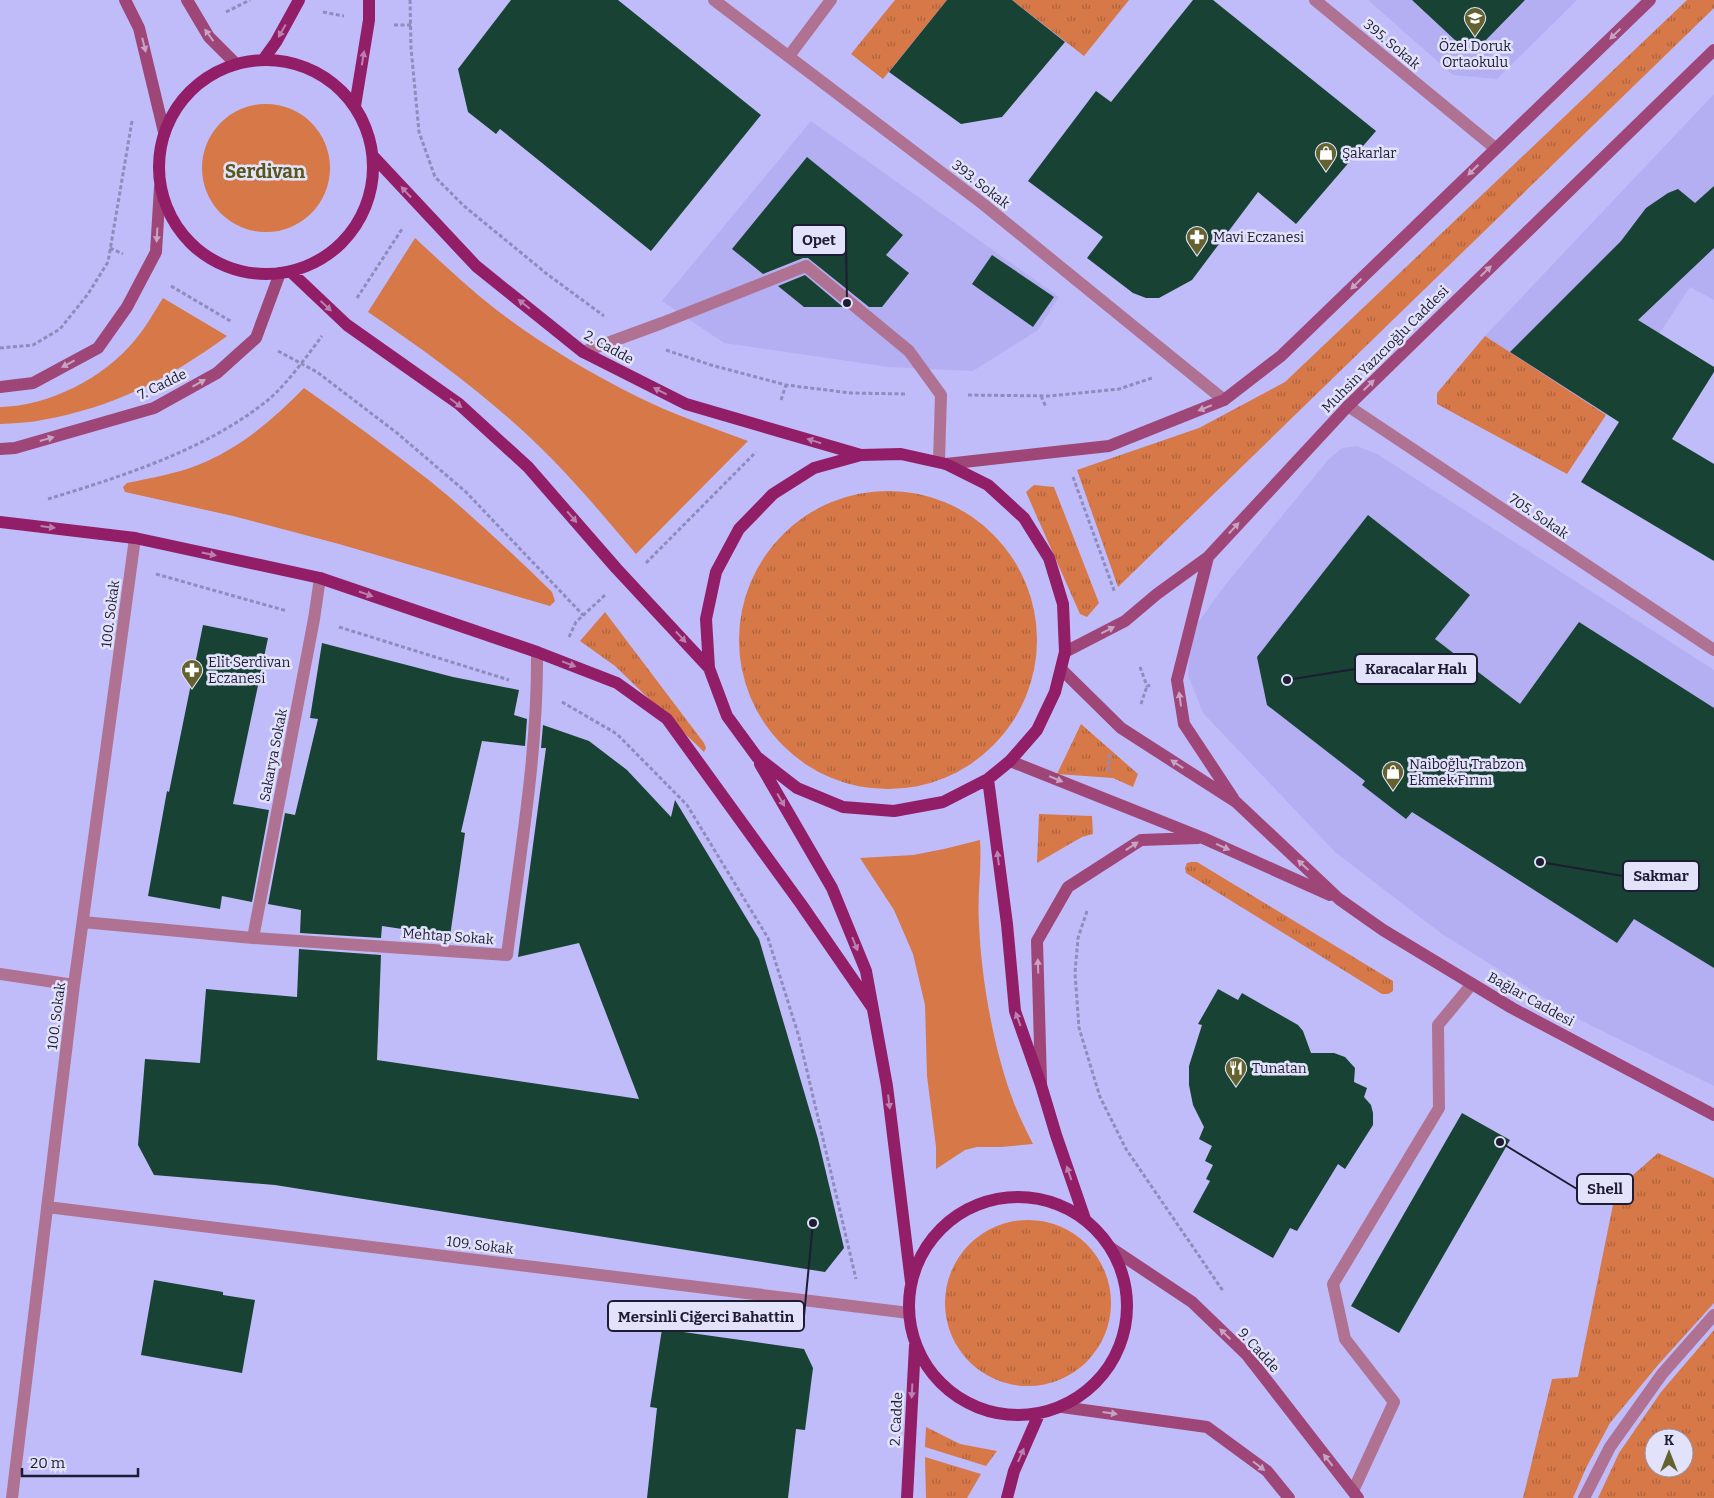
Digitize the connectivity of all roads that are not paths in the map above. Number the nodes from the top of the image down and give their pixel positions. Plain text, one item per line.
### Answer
1 (125, 0) edge
2 (187, 0) edge
3 (299, 0) edge
4 (369, 0) edge
5 (714, 0) edge
6 (831, 0) edge
7 (1315, 0) edge
8 (1650, 0) edge
9 (1714, 50) edge
10 (789, 56) junction
11 (263, 60) junction
12 (236, 64) junction
13 (355, 106) junction
14 (164, 132) junction
15 (1495, 148) junction
16 (373, 156) junction
17 (160, 187) junction
18 (286, 272) junction
19 (583, 352) junction
20 (0, 387) edge
21 (1224, 400) junction
22 (1348, 406) junction
23 (0, 449) edge
24 (861, 455) junction
25 (942, 463) junction
26 (0, 522) edge
27 (135, 538) junction
28 (1208, 557) junction
29 (320, 578) junction
30 (1714, 650) edge
31 (537, 652) junction
32 (1065, 652) junction
33 (710, 668) junction
34 (1061, 669) junction
35 (757, 757) junction
36 (1010, 761) junction
37 (988, 780) junction
38 (1236, 802) junction
39 (1203, 838) junction
40 (1339, 899) junction
41 (83, 922) junction
42 (253, 938) junction
43 (0, 974) edge
44 (1472, 984) junction
45 (74, 985) junction
46 (872, 1007) junction
47 (1042, 1085) junction
48 (1714, 1115) edge
49 (47, 1207) junction
50 (1085, 1219) junction
51 (1112, 1248) junction
52 (911, 1283) junction
53 (909, 1313) junction
54 (1714, 1315) edge
55 (915, 1342) junction
56 (1062, 1407) junction
57 (1039, 1414) junction
58 (1356, 1494) edge
59 (12, 1498) edge
60 (907, 1498) edge
61 (1007, 1498) edge
62 (1289, 1498) edge
63 (1584, 1498) edge

1 -> 14 main road
12 -> 2 main road
3 -> 11 main road
13 -> 4 main road
5 - 10 street, 393. Sokak
6 - 10 street
7 - 15 street, 395. Sokak
8 -> 15 main road
22 -> 9 main road, Muhsin Yazıcıoğlu Caddesi
10 - 21 street, 393. Sokak
11 - 12 main road
11 - 13 main road
12 - 14 main road
13 - 16 main road
14 - 17 main road
15 -> 21 main road
16 - 18 main road
19 -> 16 main road, 2. Cadde
17 - 18 main road
17 -> 20 main road
23 -> 18 main road, 7. Cadde
18 -> 33 main road
24 -> 19 main road, 2. Cadde
19 - 25 street
21 -> 25 main road
28 -> 22 main road, Muhsin Yazıcıoğlu Caddesi
22 - 30 street, 705. Sokak
24 - 25 main road
24 - 33 main road
25 - 32 main road
26 -> 27 main road
27 -> 29 main road
27 - 41 street, 100. Sokak
32 -> 28 main road, Muhsin Yazıcıoğlu Caddesi
38 -> 28 main road
29 -> 31 main road
29 - 42 street, Sakarya Sokak
31 - 42 street, Mehtap Sokak
31 -> 46 main road
32 - 34 main road
33 - 35 main road
34 - 36 main road
38 -> 34 main road
35 - 37 main road
35 -> 46 main road
36 - 37 main road
36 -> 39 main road
47 -> 37 main road
40 -> 38 main road
39 -> 40 main road
47 -> 39 main road
40 - 44 main road, Bağlar Caddesi
41 - 42 street, Mehtap Sokak
41 - 45 street, 100. Sokak
43 - 45 street
44 - 48 main road, Bağlar Caddesi
44 - 58 street
45 - 49 street, 100. Sokak
46 -> 52 main road
50 -> 47 main road
49 - 53 street, 109. Sokak
49 - 59 street, 100. Sokak
50 - 51 main road
50 - 52 main road
51 - 56 main road
58 -> 51 main road, 9. Cadde
52 - 53 main road
53 - 55 main road
54 - 63 street
55 - 57 main road
55 -> 60 main road, 2. Cadde
56 - 57 main road
56 -> 62 main road
61 -> 57 main road

